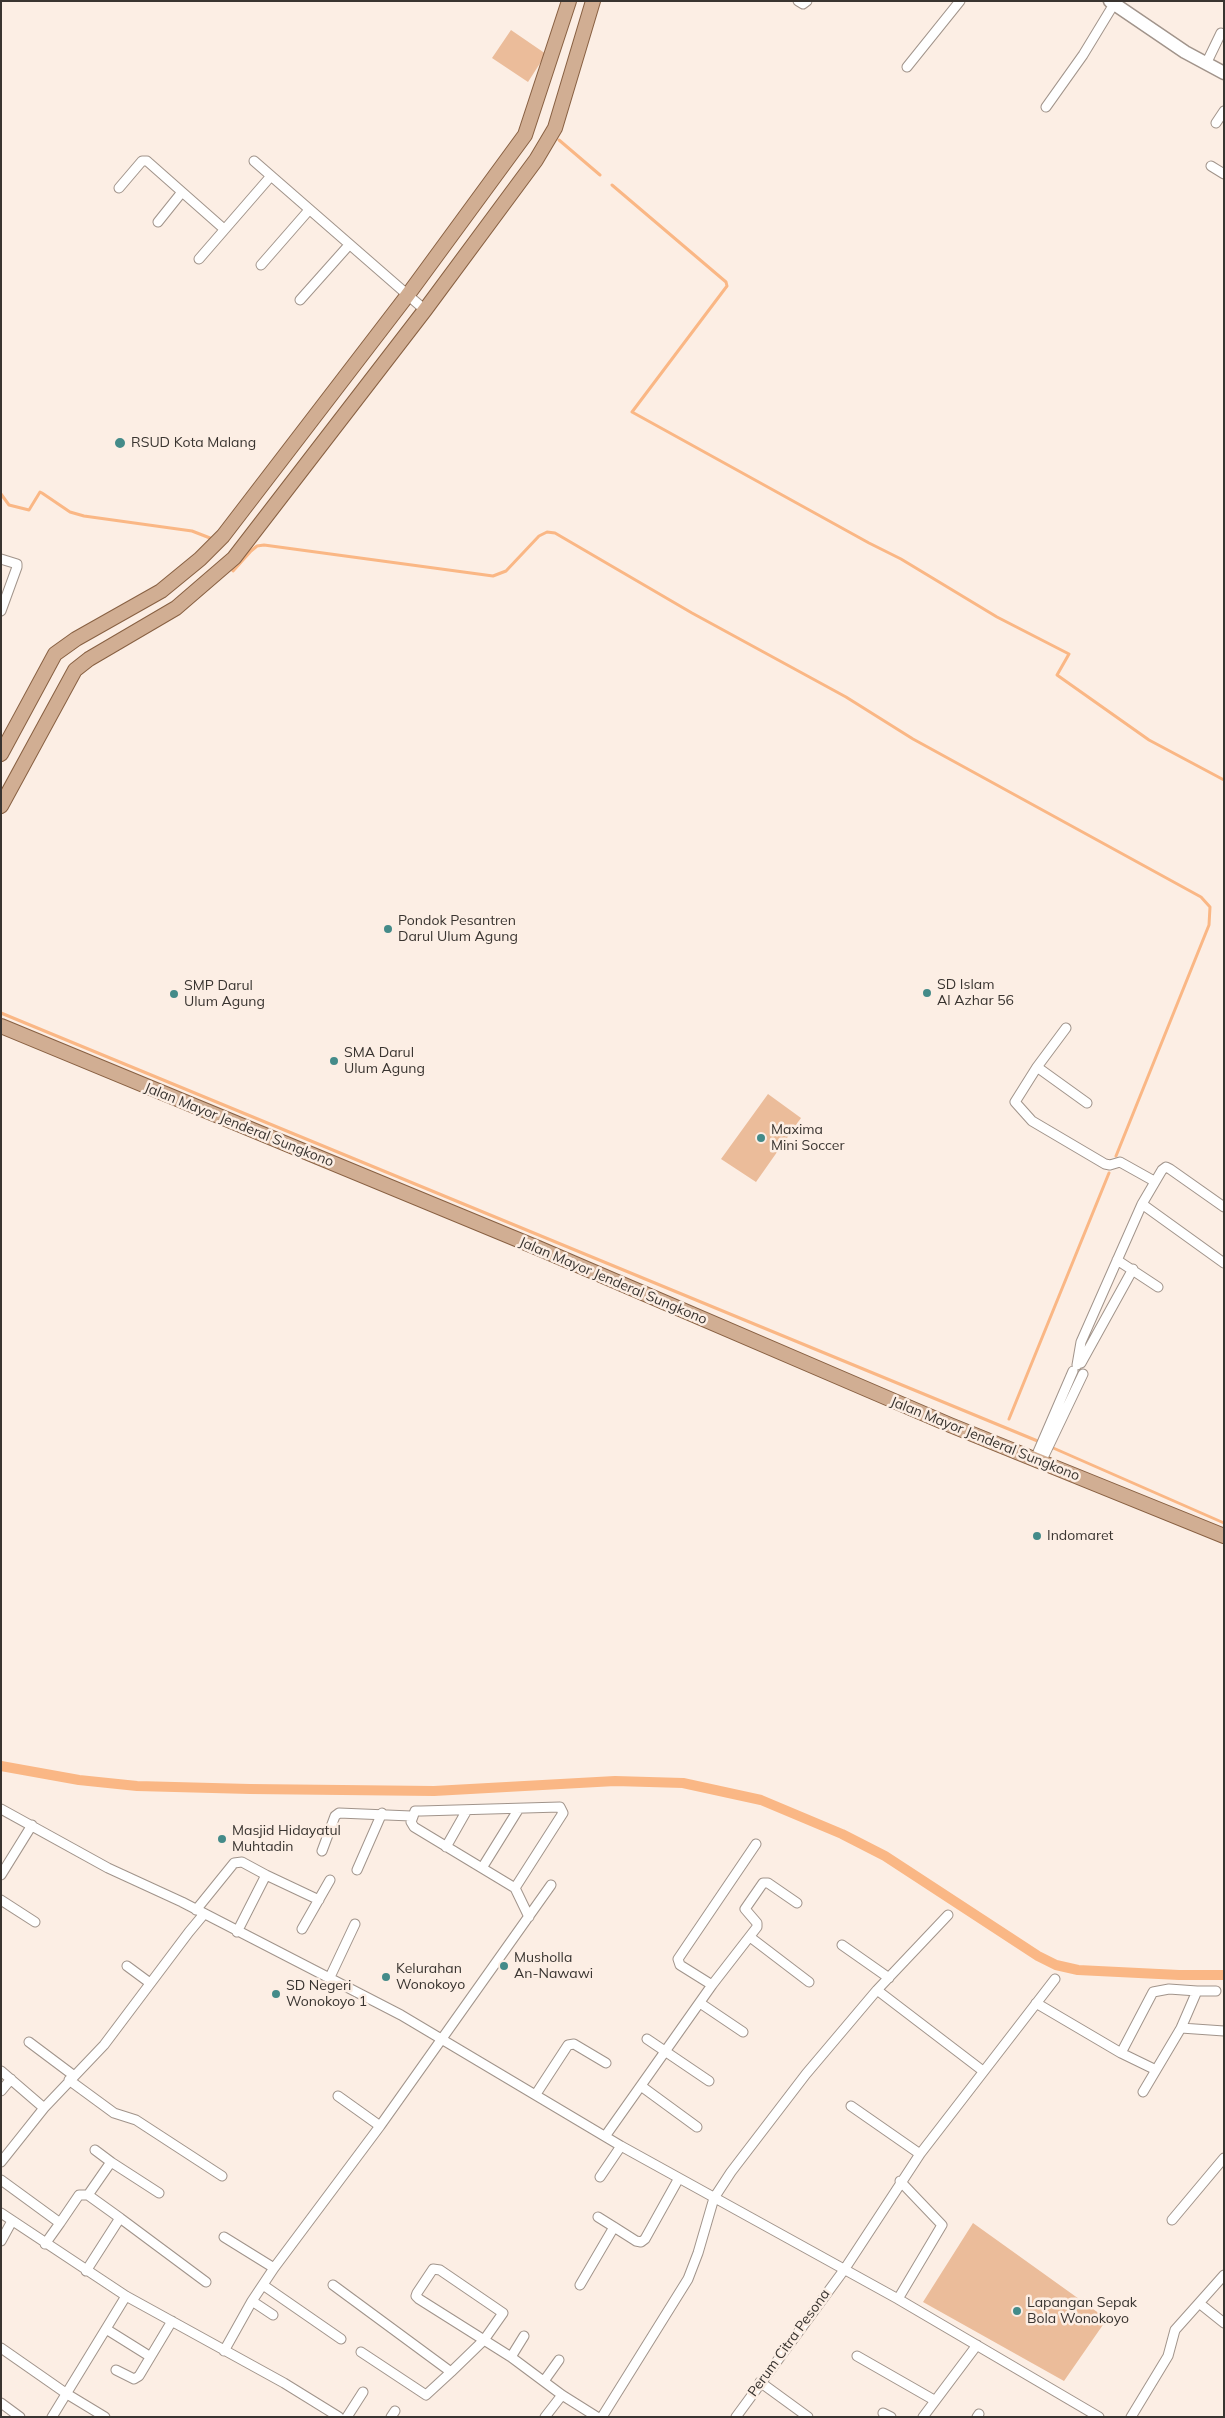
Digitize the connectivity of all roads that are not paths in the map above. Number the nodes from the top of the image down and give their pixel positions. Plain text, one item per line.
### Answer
1 (569, 1) edge
2 (593, 1) edge
3 (798, 1) edge
4 (807, 1) edge
5 (960, 1) edge
6 (1112, 3) edge
7 (1221, 33) dead end
8 (1206, 64) junction
9 (907, 66) dead end
10 (1224, 73) edge
11 (1046, 107) dead end
12 (1224, 111) edge
13 (1216, 123) dead end
14 (254, 161) dead end
15 (1210, 166) dead end
16 (1224, 174) edge
17 (271, 176) junction
18 (119, 188) dead end
19 (182, 192) junction
20 (309, 210) junction
21 (158, 222) dead end
22 (224, 229) junction
23 (348, 245) junction
24 (198, 259) dead end
25 (261, 265) dead end
26 (407, 296) junction
27 (300, 300) dead end
28 (425, 310) junction
29 (1, 559) edge
30 (161, 590) junction
31 (176, 608) junction
32 (1, 611) edge
33 (1, 754) edge
34 (1, 806) edge
35 (1, 1026) edge
36 (1066, 1028) dead end
37 (1037, 1068) junction
38 (1087, 1103) dead end
39 (1154, 1182) junction
40 (1142, 1204) junction
41 (1224, 1207) edge
42 (1116, 1260) junction
43 (1224, 1263) edge
44 (1133, 1270) junction
45 (1158, 1287) dead end
46 (1078, 1368) junction
47 (1043, 1449) junction
48 (1224, 1536) edge
49 (1, 1808) edge
50 (467, 1810) junction
51 (518, 1810) junction
52 (382, 1813) junction
53 (411, 1816) junction
54 (32, 1825) junction
55 (756, 1844) dead end
56 (446, 1847) junction
57 (322, 1851) dead end
58 (482, 1868) junction
59 (357, 1870) dead end
60 (1, 1875) edge
61 (266, 1875) junction
62 (330, 1880) dead end
63 (551, 1885) dead end
64 (515, 1888) junction
65 (1, 1900) edge
66 (319, 1900) junction
67 (797, 1903) dead end
68 (200, 1912) junction
69 (948, 1915) dead end
70 (528, 1917) junction
71 (35, 1922) dead end
72 (355, 1924) dead end
73 (302, 1929) dead end
74 (237, 1932) junction
75 (750, 1936) junction
76 (842, 1945) dead end
77 (127, 1966) dead end
78 (330, 1977) junction
79 (889, 1978) junction
80 (1055, 1979) dead end
81 (150, 1982) junction
82 (809, 1982) dead end
83 (712, 1985) junction
84 (877, 1990) junction
85 (1197, 1991) junction
86 (1216, 1991) dead end
87 (700, 2003) junction
88 (1036, 2003) junction
89 (1181, 2028) junction
90 (1224, 2030) edge
91 (743, 2032) dead end
92 (443, 2038) junction
93 (647, 2039) dead end
94 (30, 2042) dead end
95 (666, 2052) junction
96 (1121, 2053) junction
97 (606, 2064) dead end
98 (1156, 2070) junction
99 (1, 2071) edge
100 (983, 2071) junction
101 (71, 2078) junction
102 (11, 2079) junction
103 (709, 2081) dead end
104 (640, 2086) junction
105 (1, 2091) edge
106 (1143, 2092) dead end
107 (536, 2094) junction
108 (338, 2096) dead end
109 (851, 2106) dead end
110 (44, 2108) junction
111 (380, 2126) junction
112 (697, 2127) dead end
113 (606, 2135) junction
114 (621, 2146) junction
115 (95, 2150) dead end
116 (920, 2154) junction
117 (1224, 2158) edge
118 (1, 2162) edge
119 (111, 2162) junction
120 (222, 2176) dead end
121 (600, 2177) dead end
122 (679, 2178) junction
123 (1, 2180) edge
124 (900, 2181) junction
125 (158, 2193) dead end
126 (88, 2195) junction
127 (714, 2198) junction
128 (1, 2213) edge
129 (598, 2217) dead end
130 (120, 2218) junction
131 (1172, 2220) dead end
132 (12, 2221) junction
133 (60, 2223) junction
134 (614, 2227) junction
135 (224, 2237) dead end
136 (1, 2241) edge
137 (45, 2244) junction
138 (274, 2268) junction
139 (844, 2270) junction
140 (86, 2271) junction
141 (1224, 2275) edge
142 (206, 2282) dead end
143 (263, 2285) junction
144 (333, 2285) dead end
145 (580, 2285) dead end
146 (126, 2296) junction
147 (898, 2299) junction
148 (252, 2301) junction
149 (1199, 2303) junction
150 (273, 2315) dead end
151 (172, 2322) junction
152 (1224, 2323) edge
153 (106, 2329) junction
154 (524, 2336) dead end
155 (341, 2339) dead end
156 (484, 2340) junction
157 (977, 2345) junction
158 (1, 2348) edge
159 (224, 2351) junction
160 (361, 2352) dead end
161 (146, 2354) dead end
162 (857, 2356) dead end
163 (511, 2357) junction
164 (560, 2360) dead end
165 (116, 2370) dead end
166 (451, 2372) junction
167 (544, 2381) junction
168 (760, 2382) junction
169 (363, 2392) dead end
170 (67, 2394) junction
171 (562, 2395) junction
172 (934, 2400) junction
173 (1, 2403) edge
174 (20, 2417) edge
175 (52, 2417) edge
176 (105, 2417) edge
177 (339, 2417) edge
178 (347, 2417) edge
179 (545, 2417) edge
180 (597, 2417) edge
181 (602, 2417) edge
182 (736, 2417) edge
183 (808, 2417) edge
184 (923, 2417) edge
185 (1099, 2417) edge
186 (1131, 2417) edge

1 - 26 main road
2 - 28 main road
3 - 4 street
5 - 9 street
6 - 8 main road
6 - 11 street
7 - 8 street
8 - 10 main road
12 - 13 street
14 - 17 street
15 - 16 street
17 - 20 street
17 - 22 street
18 - 19 street
19 - 21 street
19 - 22 street
20 - 23 street
20 - 25 street
22 - 24 street
23 - 26 street
23 - 27 street
26 - 28 street
26 - 30 main road
28 - 31 main road
29 - 32 street
30 - 31 main road
30 - 33 main road
31 - 34 main road
35 - 47 main road, Jalan Mayor Jenderal Sungkono
36 - 37 street
37 - 38 street
37 - 39 street
39 - 40 street
39 - 41 street
40 - 42 street
40 - 43 street
42 - 44 street
42 - 46 street
44 - 45 street
44 - 46 street
46 - 47 street
47 - 48 main road, Jalan Mayor Jenderal Sungkono
49 - 54 street
50 - 51 street
50 - 53 street
50 - 56 street
51 - 58 street
51 - 64 street
52 - 53 street
52 - 57 street
52 - 59 street
53 - 56 street
54 - 60 street
54 - 68 street
55 - 83 street
56 - 58 street
58 - 64 street
61 - 66 street
61 - 68 street
61 - 74 street
62 - 66 street
63 - 70 street
64 - 70 street
65 - 71 street
66 - 73 street
67 - 75 street
68 - 74 street
68 - 81 street
69 - 79 street
70 - 92 street
72 - 78 street
74 - 78 street
75 - 82 street
75 - 83 street
76 - 79 street
77 - 81 street
78 - 92 street
79 - 84 street
80 - 88 street, Perum Citra Pesona
81 - 101 street
83 - 87 street
84 - 100 street
84 - 127 street
85 - 86 street
85 - 89 street
85 - 96 street
87 - 91 street
87 - 95 street
88 - 96 street
88 - 100 street, Perum Citra Pesona
89 - 90 street
89 - 98 street
92 - 107 street
92 - 111 street
93 - 95 street
94 - 101 street
95 - 103 street
95 - 104 street
96 - 98 street
97 - 107 street
98 - 106 street
99 - 102 street
100 - 116 street, Perum Citra Pesona
101 - 110 street
101 - 120 street
102 - 105 street
102 - 110 street
104 - 112 street
104 - 113 street
107 - 113 street
108 - 111 street
109 - 116 street
110 - 118 street
111 - 138 street
113 - 114 street
114 - 121 street
114 - 122 street
115 - 119 street
116 - 124 street, Perum Citra Pesona
117 - 131 street
119 - 125 street
119 - 126 street
122 - 127 street
122 - 134 street
123 - 133 street
124 - 139 street, Perum Citra Pesona
124 - 147 street
126 - 130 street
126 - 133 street
127 - 139 street
127 - 181 street
128 - 132 street
129 - 134 street
130 - 140 street
130 - 142 street
132 - 136 street
132 - 137 street
133 - 137 street
134 - 145 street
135 - 138 street
137 - 140 street
138 - 143 street
139 - 147 street
139 - 168 street, Perum Citra Pesona
140 - 146 street
141 - 149 street
143 - 148 street
143 - 155 street
144 - 166 street
146 - 151 street
146 - 153 street
147 - 157 street
148 - 150 street
148 - 159 street
149 - 152 street
149 - 186 street
151 - 159 street
151 - 165 street
153 - 161 street
153 - 170 street
154 - 163 street
156 - 156 street
156 - 163 street
156 - 166 street
157 - 172 street
157 - 185 street
158 - 170 street
159 - 177 street
160 - 166 street
162 - 172 street
163 - 167 street
164 - 167 street
167 - 171 street
168 - 182 street, Perum Citra Pesona
168 - 183 street
169 - 178 street
170 - 175 street
170 - 176 street
171 - 179 street
171 - 180 street
172 - 184 street
173 - 174 street

